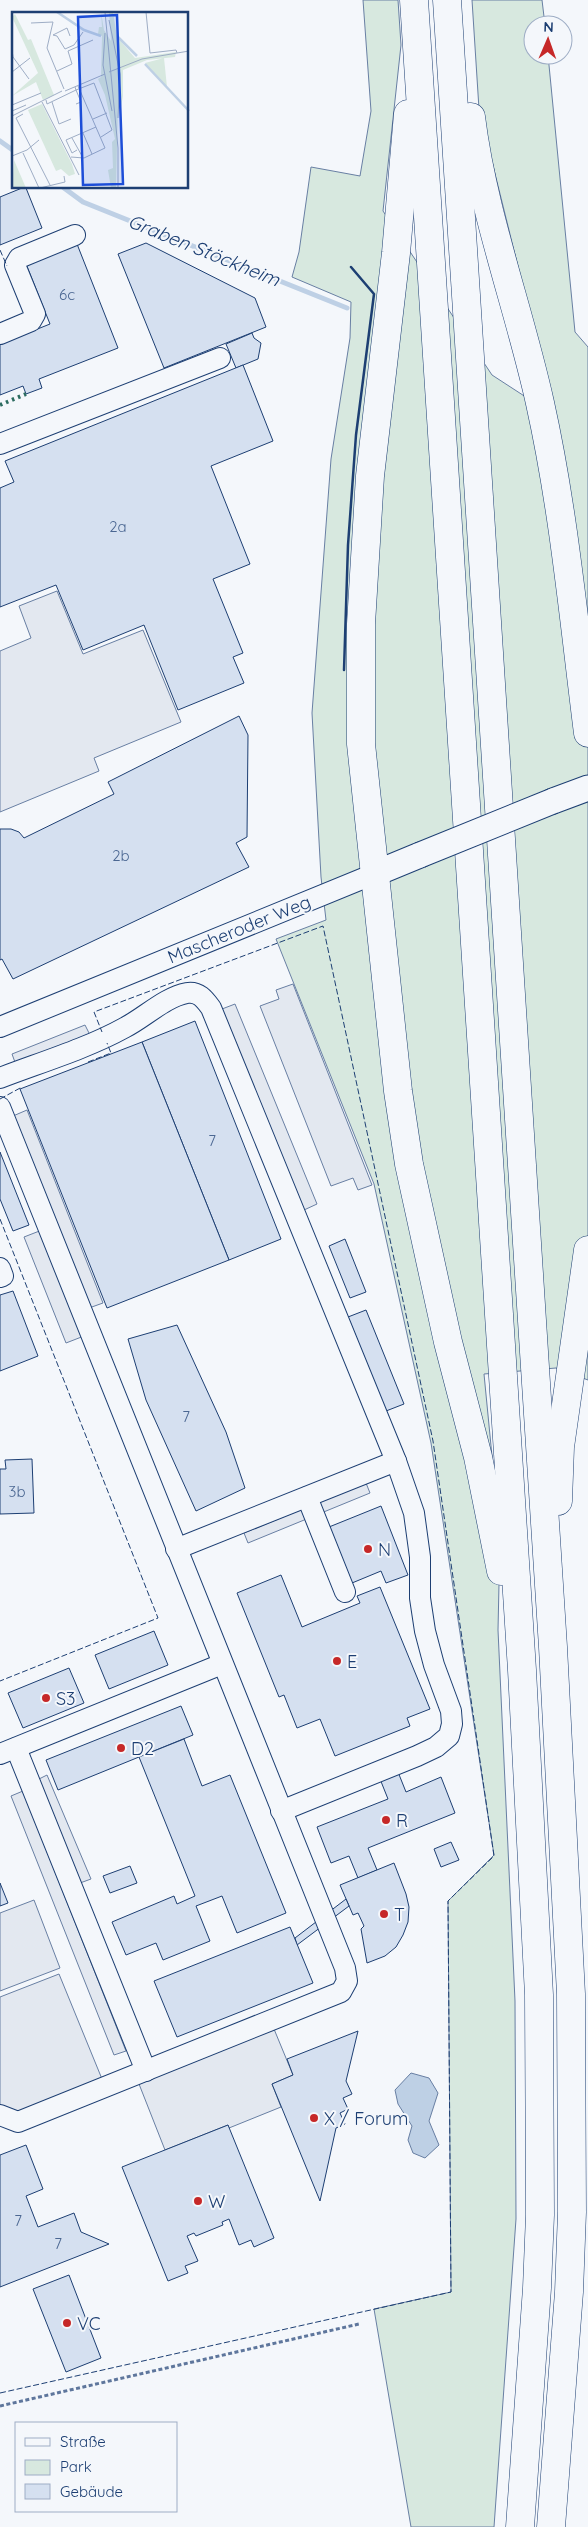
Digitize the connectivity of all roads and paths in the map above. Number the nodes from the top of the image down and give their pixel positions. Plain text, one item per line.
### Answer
1 (447, 0) edge
2 (456, 0) edge
3 (415, 13) edge
4 (75, 235) dead end
5 (0, 334) edge
6 (220, 358) dead end
7 (0, 444) edge
8 (588, 733) edge
9 (588, 788) edge
10 (374, 874) junction
11 (0, 1027) edge
12 (0, 1078) edge
13 (0, 1107) edge
14 (588, 1250) edge
15 (0, 1268) edge
16 (0, 1277) edge
17 (396, 1461) junction
18 (307, 1496) junction
19 (176, 1550) junction
20 (345, 1592) dead end
21 (552, 1647) junction
22 (222, 1664) junction
23 (522, 1670) junction
24 (8, 1751) edge
25 (281, 1811) junction
26 (146, 2071) junction
27 (1, 2113) edge
28 (359, 2324) dead end
29 (0, 2406) edge
30 (520, 2527) edge
31 (551, 2527) edge

1 - 21 highway
2 - 8 highway
3 - 10 highway
3 - 23 highway
4 - 5 street
6 - 7 street
9 - 10 main road, Mascheroder Weg, bridge
10 - 11 street, Mascheroder Weg
10 - 23 highway
12 - 17 street
13 - 19 street
14 - 21 highway
15 - 16 street
17 - 18 street
17 - 25 street
18 - 19 street
18 - 20 street
19 - 22 street
21 - 31 highway
22 - 24 street
22 - 25 street
23 - 30 highway
24 - 26 street
25 - 26 street
26 - 27 street
28 - 29 path

